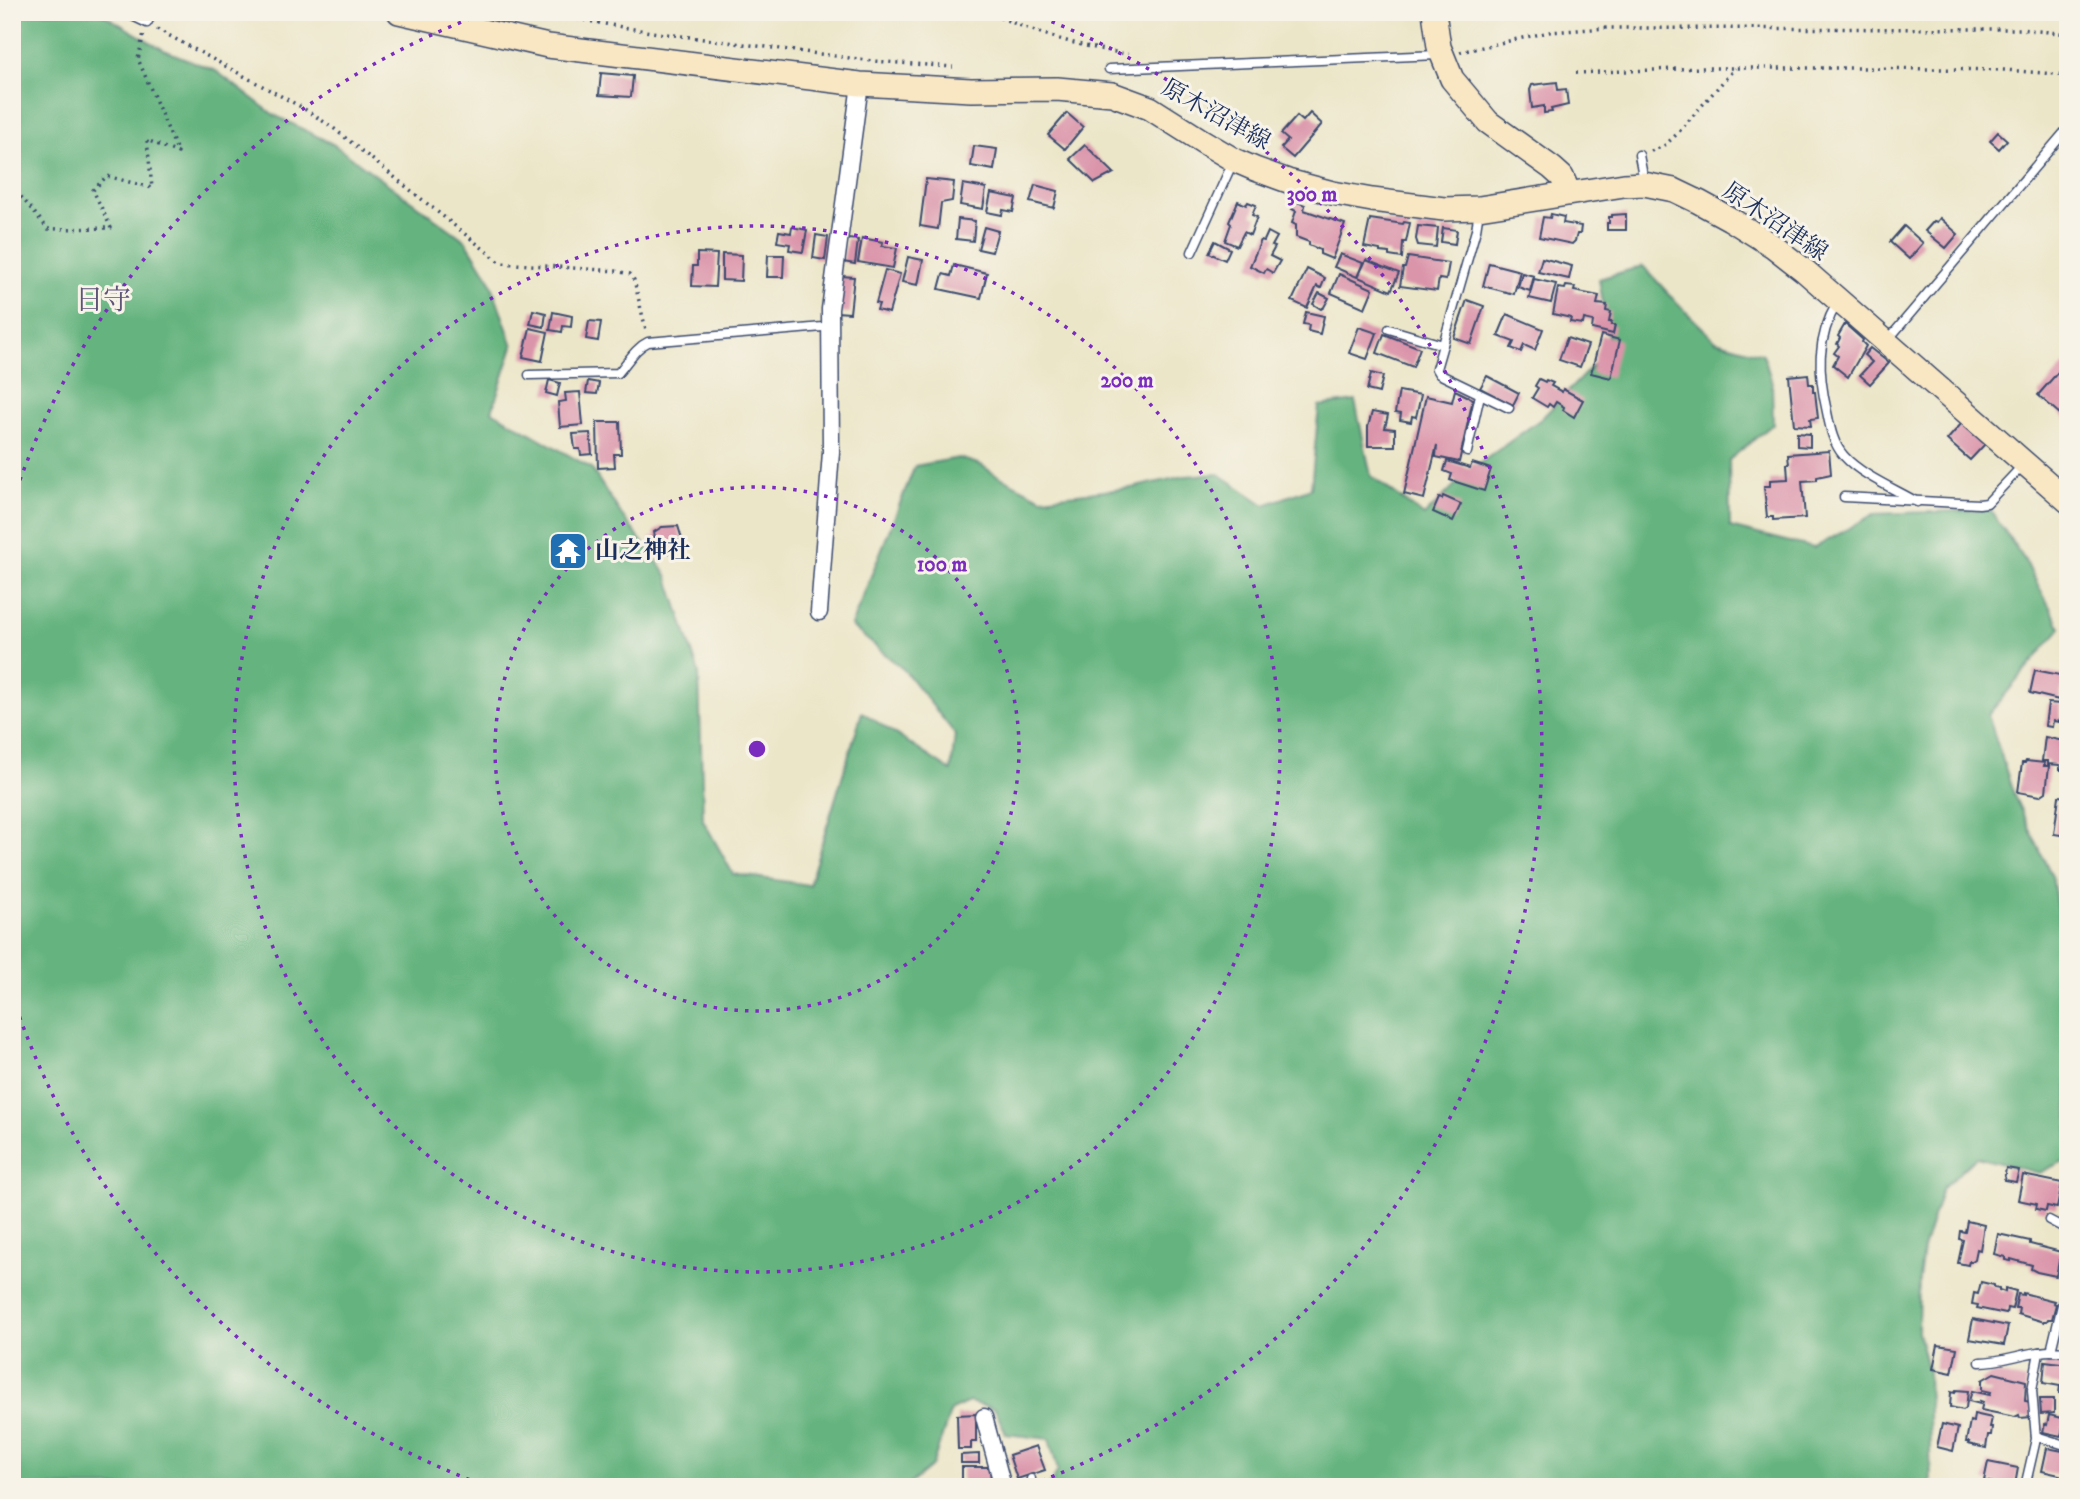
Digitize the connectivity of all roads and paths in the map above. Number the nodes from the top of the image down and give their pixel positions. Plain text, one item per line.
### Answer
1 (124, 12) edge
2 (153, 12) edge
3 (399, 12) edge
4 (536, 12) edge
5 (987, 12) edge
6 (1434, 12) edge
7 (147, 23) junction
8 (2068, 34) edge
9 (1445, 52) junction
10 (964, 68) dead end
11 (1162, 68) junction
12 (1735, 68) junction
13 (1109, 69) dead end
14 (1576, 73) dead end
15 (2068, 75) edge
16 (860, 84) junction
17 (2068, 128) edge
18 (1639, 155) joint
19 (1234, 160) junction
20 (1644, 184) junction
21 (12, 186) edge
22 (1569, 192) junction
23 (1479, 208) junction
24 (1192, 252) dead end
25 (1839, 300) junction
26 (830, 322) junction
27 (1389, 329) dead end
28 (1887, 341) junction
29 (648, 342) junction
30 (1443, 345) junction
31 (529, 375) dead end
32 (1480, 395) junction
33 (1509, 408) dead end
34 (1467, 452) dead end
35 (2025, 462) junction
36 (1844, 497) dead end
37 (2068, 501) edge
38 (1917, 502) junction
39 (819, 612) dead end
40 (2049, 1220) dead end
41 (2068, 1230) edge
42 (2068, 1280) edge
43 (2051, 1351) junction
44 (2039, 1352) junction
45 (2068, 1353) edge
46 (1980, 1362) dead end
47 (984, 1417) dead end
48 (2036, 1436) junction
49 (2068, 1446) edge
50 (1003, 1487) edge
51 (2025, 1487) edge

1 - 7 lane
2 - 7 lane
3 - 16 main road, 原木沼津線
4 - 10 path
5 - 11 path
6 - 9 main road
7 - 21 path
7 - 29 path
8 - 9 path
9 - 11 lane
9 - 22 main road
11 - 13 lane
12 - 14 path
12 - 15 path
12 - 18 path
16 - 19 main road, 原木沼津線
16 - 26 street
17 - 28 lane
18 - 20 lane
19 - 23 main road, 原木沼津線
19 - 24 lane
20 - 22 main road, 原木沼津線
20 - 25 main road, 原木沼津線
22 - 23 main road, 原木沼津線
23 - 30 lane
25 - 28 main road, 原木沼津線
25 - 38 lane
26 - 29 lane
26 - 39 street
27 - 30 lane
28 - 35 main road, 原木沼津線
29 - 31 lane
30 - 32 lane
32 - 33 lane
32 - 34 lane
35 - 37 main road, 原木沼津線
35 - 38 lane
36 - 38 lane
40 - 41 lane
42 - 43 lane
43 - 44 lane
43 - 45 lane
44 - 46 lane
44 - 48 lane
47 - 50 street
48 - 49 lane
48 - 51 lane

